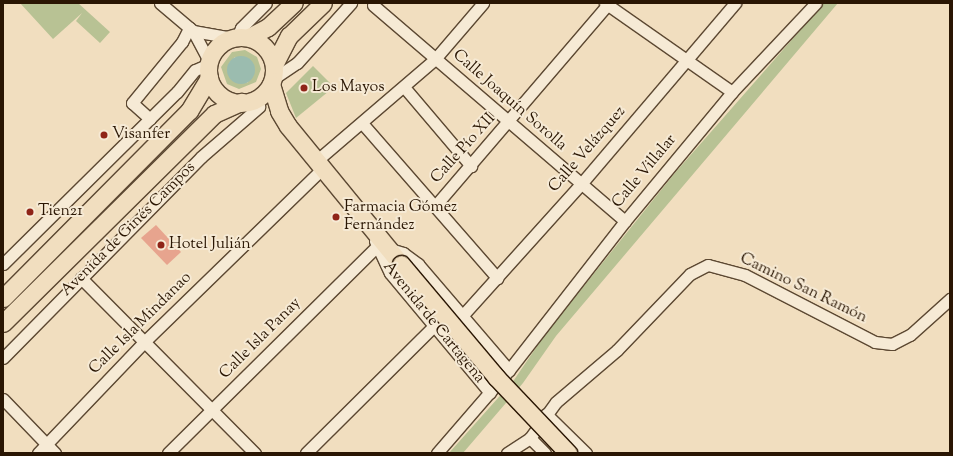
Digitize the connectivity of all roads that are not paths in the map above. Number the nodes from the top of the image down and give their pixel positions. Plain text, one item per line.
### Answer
1 (160, 3) edge
2 (266, 3) edge
3 (294, 3) edge
4 (323, 3) edge
5 (351, 3) edge
6 (482, 3) edge
7 (735, 3) edge
8 (816, 3) edge
9 (607, 4) edge
10 (373, 5) dead end
11 (191, 29) junction
12 (239, 37) junction
13 (435, 59) junction
14 (686, 61) junction
15 (209, 68) junction
16 (272, 76) junction
17 (404, 87) junction
18 (732, 92) junction
19 (249, 104) junction
20 (150, 119) junction
21 (362, 123) junction
22 (509, 123) junction
23 (288, 126) junction
24 (318, 166) junction
25 (471, 166) junction
26 (581, 184) junction
27 (435, 206) junction
28 (625, 221) junction
29 (382, 248) junction
30 (7, 252) edge
31 (3, 264) edge
32 (81, 278) junction
33 (496, 278) junction
34 (3, 298) edge
35 (950, 299) edge
36 (462, 316) junction
37 (3, 323) edge
38 (434, 326) junction
39 (143, 342) junction
40 (3, 358) edge
41 (509, 370) junction
42 (490, 392) junction
43 (3, 399) edge
44 (211, 410) junction
45 (546, 414) junction
46 (530, 438) junction
47 (46, 444) junction
48 (38, 453) edge
49 (55, 453) edge
50 (168, 453) edge
51 (255, 453) edge
52 (306, 453) edge
53 (437, 453) edge
54 (507, 453) edge
55 (545, 453) edge
56 (568, 453) edge
57 (586, 453) edge

1 - 11 street
2 - 12 street
3 - 12 main road
4 - 16 main road
5 - 16 street
6 - 13 street, Calle Isla Mindanao
7 - 14 street, Calle Velázquez
8 - 18 street, Calle Villalar
9 - 14 street
9 - 22 street, Calle Pío XII
10 - 13 street, Calle Joaquín Sorolla
11 - 12 street
11 - 15 street
11 - 20 street
12 - 15 main road
12 - 16 main road
13 - 17 street, Calle Isla Mindanao
13 - 22 street, Calle Joaquín Sorolla
14 - 18 street
14 - 26 street, Calle Velázquez
15 - 19 main road
15 - 20 street
15 - 34 main road
16 - 19 main road
16 - 23 main road
17 - 21 street, Calle Isla Mindanao
17 - 25 street
18 - 28 street, Calle Villalar
19 - 23 main road
19 - 32 street, Avenida de Ginés Campos
19 - 37 main road, Avenida de Ginés Campos
20 - 30 street
21 - 24 street, Calle Isla Mindanao
21 - 27 street
22 - 25 street, Calle Pío XII
22 - 26 street, Calle Joaquín Sorolla
23 - 24 main road, Avenida de Cartagena
24 - 29 main road, Avenida de Cartagena
24 - 39 street, Calle Isla Mindanao
25 - 27 street, Calle Pío XII
26 - 28 street, Calle Joaquín Sorolla
26 - 33 street, Calle Velázquez
27 - 33 street
28 - 41 street, Calle Villalar
29 - 36 street, Avenida de Cartagena
29 - 38 street, Avenida de Cartagena
29 - 44 street, Calle Isla Panay
29 - 56 main road, Avenida de Cartagena, bridge
30 - 31 street
32 - 39 street
32 - 40 street, Avenida de Ginés Campos
33 - 36 street, Calle Velázquez
35 - 45 street, Camino San Ramón
36 - 41 street, Avenida de Cartagena
38 - 42 street, Avenida de Cartagena
38 - 52 street
39 - 44 street
39 - 47 street, Calle Isla Mindanao
41 - 42 street, Calle Villalar
42 - 53 street, Calle Villalar
43 - 47 street
44 - 50 street, Calle Isla Panay
44 - 51 street
45 - 46 street, Camino San Ramón
45 - 57 street
46 - 54 street
46 - 55 street
47 - 48 street, Calle Isla Mindanao
47 - 49 street

